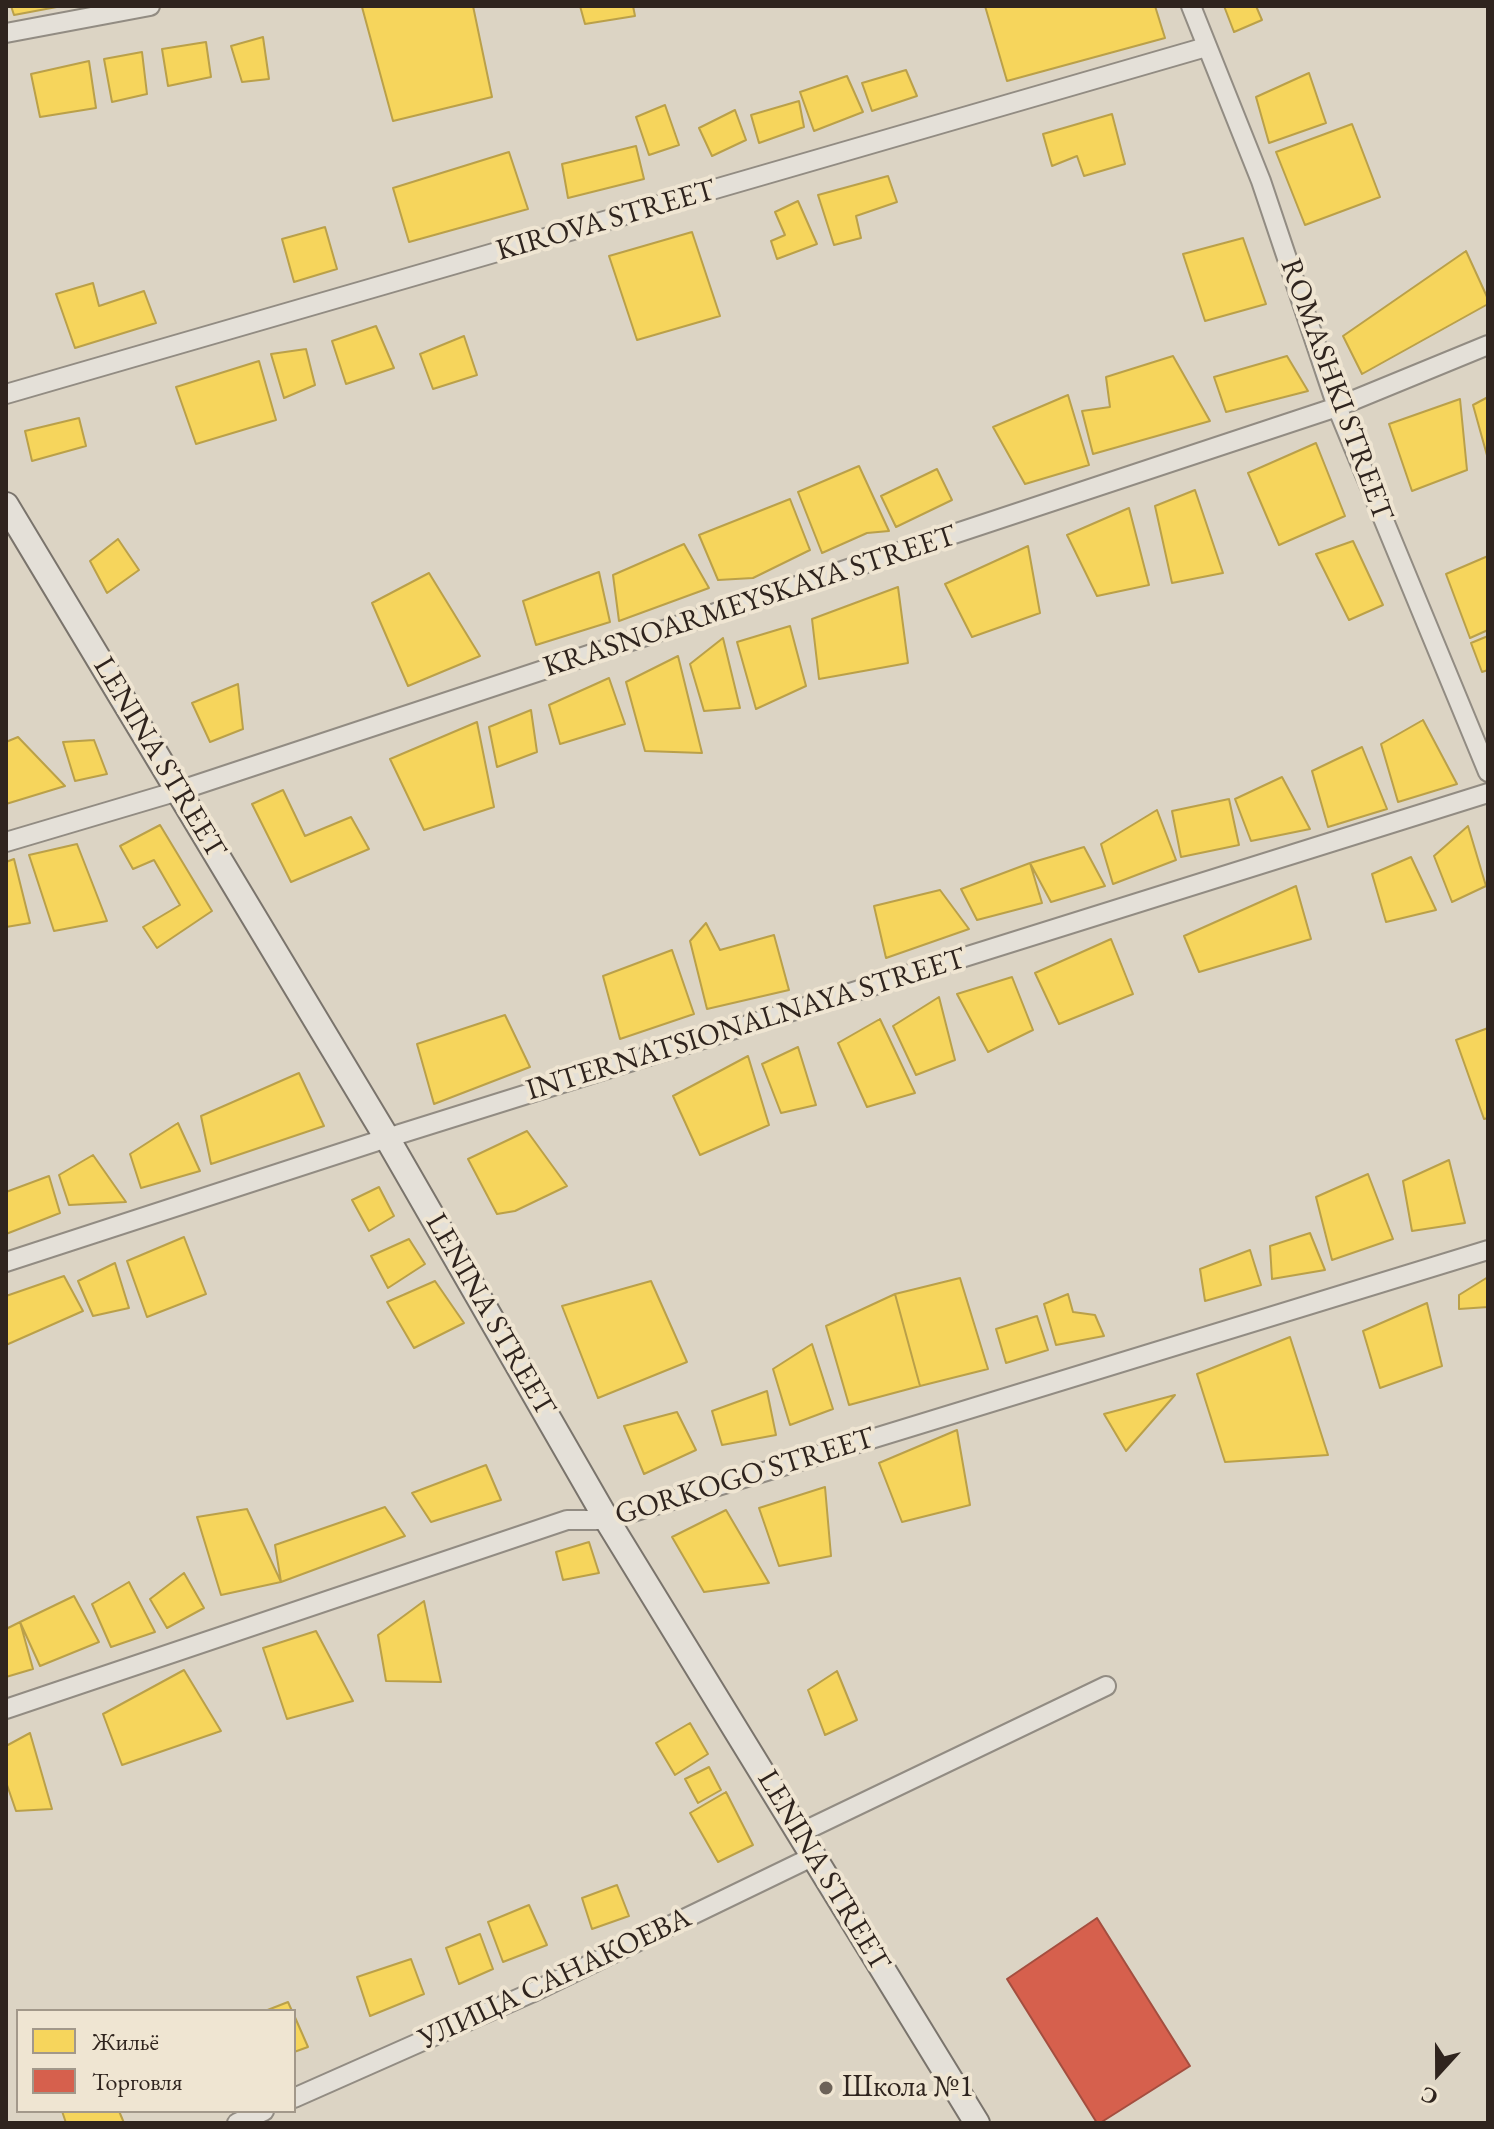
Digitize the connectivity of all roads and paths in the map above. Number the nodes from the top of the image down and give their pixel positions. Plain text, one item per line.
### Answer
1 (150, 6) edge
2 (1191, 6) edge
3 (6, 33) edge
4 (1206, 47) junction
5 (1488, 345) edge
6 (6, 394) edge
7 (1337, 407) junction
8 (6, 505) edge
9 (1488, 772) edge
10 (178, 791) junction
11 (1488, 793) edge
12 (6, 842) edge
13 (387, 1138) junction
14 (1488, 1250) edge
15 (6, 1262) edge
16 (607, 1520) junction
17 (1106, 1686) dead end
18 (6, 1709) edge
19 (800, 1833) junction
20 (814, 1856) junction
21 (296, 2097) edge
22 (260, 2113) edge
23 (237, 2123) edge
24 (977, 2123) edge

1 - 3 street
2 - 4 street, ROMASHKI STREET
4 - 6 street, KIROVA STREET
4 - 7 street, ROMASHKI STREET
5 - 7 street, KRASNOARMEYSKAYA STREET
7 - 9 street, ROMASHKI STREET
7 - 10 street, KRASNOARMEYSKAYA STREET
8 - 10 street, LENINA STREET
10 - 12 street, KRASNOARMEYSKAYA STREET
10 - 13 street, LENINA STREET
11 - 13 street, INTERNATSIONALNAYA STREET
13 - 15 street, INTERNATSIONALNAYA STREET
13 - 16 street, LENINA STREET
14 - 16 street, GORKOGO STREET
16 - 18 street, GORKOGO STREET
16 - 19 street, LENINA STREET
17 - 19 street
19 - 20 street, LENINA STREET
20 - 21 street, УЛИЦА САНАКОЕВА
20 - 24 street, LENINA STREET
22 - 23 street

